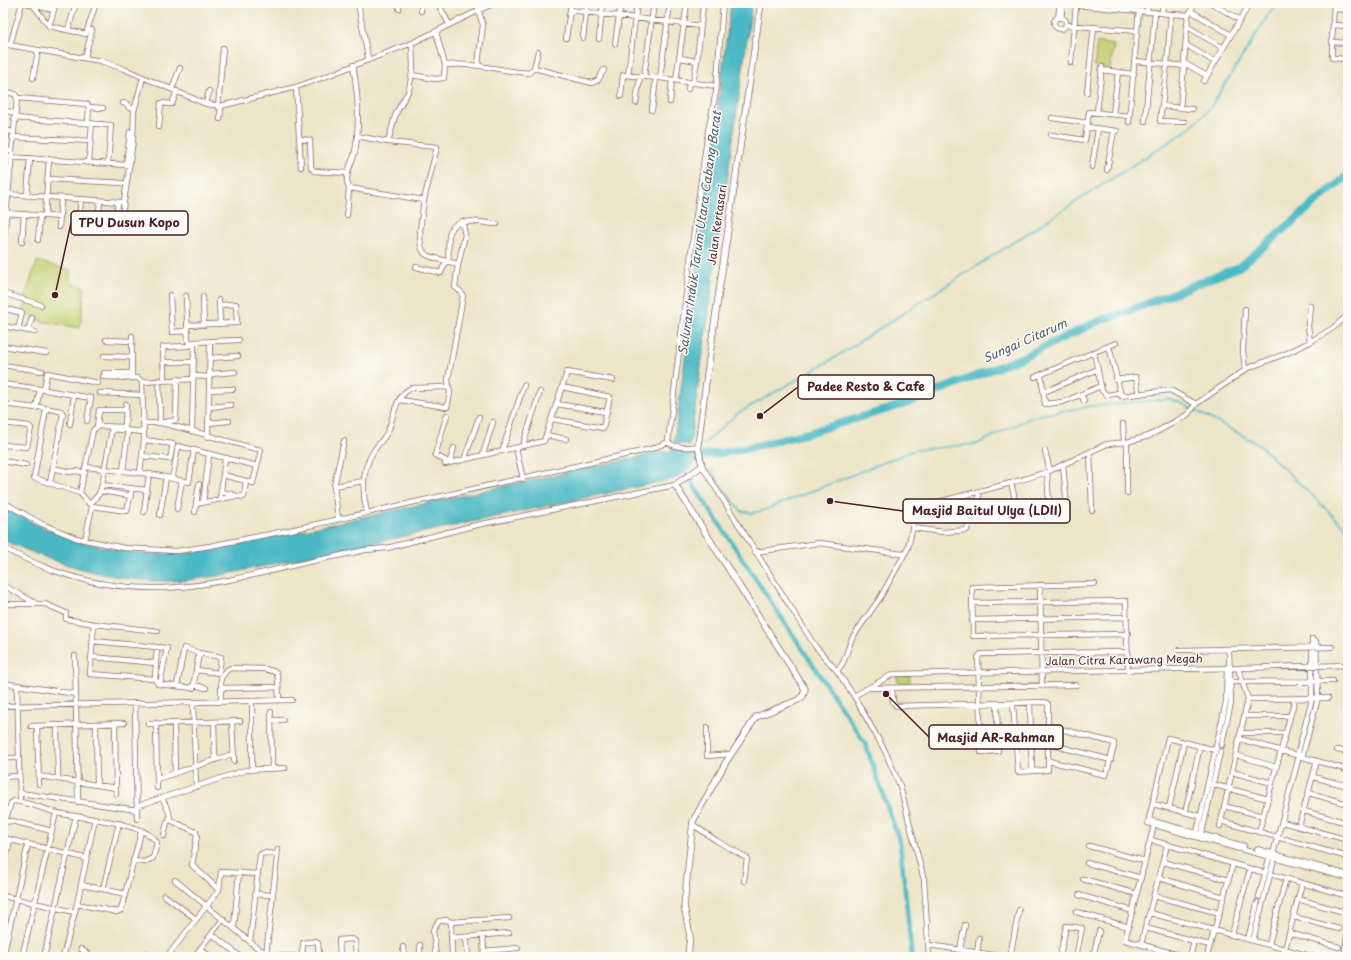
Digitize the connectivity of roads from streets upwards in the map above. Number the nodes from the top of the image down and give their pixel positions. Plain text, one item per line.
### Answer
1 (22, 3) edge
2 (26, 3) edge
3 (56, 3) edge
4 (76, 3) edge
5 (358, 3) edge
6 (399, 3) edge
7 (421, 3) edge
8 (438, 3) edge
9 (494, 3) edge
10 (571, 3) edge
11 (587, 3) edge
12 (603, 3) edge
13 (621, 3) edge
14 (637, 3) edge
15 (654, 3) edge
16 (670, 3) edge
17 (687, 3) edge
18 (724, 3) edge
19 (761, 3) edge
20 (1060, 3) edge
21 (1063, 3) edge
22 (1148, 3) edge
23 (1163, 3) edge
24 (1194, 3) edge
25 (1211, 3) edge
26 (1334, 3) edge
27 (97, 4) edge
28 (1248, 4) edge
29 (33, 5) junction
30 (703, 5) dead end
31 (398, 9) dead end
32 (1334, 9) junction
33 (54, 10) junction
34 (478, 10) junction
35 (570, 10) junction
36 (1348, 10) edge
37 (420, 11) dead end
38 (1139, 11) junction
39 (586, 12) junction
40 (1147, 12) junction
41 (1155, 12) junction
42 (1162, 13) junction
43 (1189, 13) junction
44 (602, 14) junction
45 (1171, 14) junction
46 (618, 16) junction
47 (635, 18) junction
48 (1060, 18) junction
49 (651, 20) junction
50 (1240, 20) junction
51 (667, 22) junction
52 (450, 24) junction
53 (684, 24) junction
54 (1066, 25) junction
55 (1333, 25) junction
56 (48, 26) junction
57 (701, 26) junction
58 (1074, 26) junction
59 (1348, 26) edge
60 (1094, 27) junction
61 (1188, 27) junction
62 (68, 30) junction
63 (1137, 31) junction
64 (436, 32) junction
65 (1231, 35) junction
66 (566, 38) dead end
67 (583, 38) dead end
68 (599, 39) dead end
69 (1332, 42) junction
70 (1348, 42) edge
71 (412, 43) junction
72 (3, 44) edge
73 (615, 44) dead end
74 (1186, 45) junction
75 (10, 46) junction
76 (224, 48) dead end
77 (1223, 48) junction
78 (38, 51) junction
79 (538, 52) dead end
80 (85, 57) junction
81 (368, 58) junction
82 (680, 58) junction
83 (1348, 59) edge
84 (697, 61) junction
85 (1135, 61) junction
86 (1215, 62) junction
87 (1071, 63) dead end
88 (1151, 63) junction
89 (445, 64) junction
90 (478, 64) junction
91 (1167, 64) junction
92 (1184, 64) junction
93 (353, 65) junction
94 (180, 68) dead end
95 (534, 68) junction
96 (604, 70) dead end
97 (1118, 72) junction
98 (1134, 74) junction
99 (412, 75) junction
100 (628, 75) junction
101 (642, 76) junction
102 (1207, 76) junction
103 (143, 77) junction
104 (33, 78) dead end
105 (658, 78) junction
106 (674, 80) junction
107 (1204, 81) dead end
108 (691, 82) junction
109 (716, 86) junction
110 (296, 87) junction
111 (688, 89) dead end
112 (175, 90) junction
113 (3, 91) edge
114 (209, 92) dead end
115 (1087, 92) dead end
116 (621, 96) dead end
117 (17, 98) junction
118 (670, 102) dead end
119 (123, 103) dead end
120 (636, 103) dead end
121 (206, 104) junction
122 (220, 106) junction
123 (1162, 106) junction
124 (89, 107) junction
125 (104, 108) dead end
126 (135, 108) junction
127 (1180, 108) junction
128 (1192, 109) dead end
129 (3, 110) edge
130 (652, 110) dead end
131 (1097, 112) junction
132 (1113, 114) junction
133 (14, 116) junction
134 (1130, 116) junction
135 (1052, 118) dead end
136 (220, 119) dead end
137 (1145, 121) dead end
138 (1129, 122) dead end
139 (1184, 122) dead end
140 (90, 123) junction
141 (1087, 125) junction
142 (159, 126) dead end
143 (1098, 129) junction
144 (3, 130) edge
145 (130, 132) dead end
146 (12, 134) junction
147 (1051, 135) dead end
148 (357, 136) junction
149 (299, 138) junction
150 (91, 141) junction
151 (388, 142) junction
152 (3, 150) edge
153 (11, 151) junction
154 (10, 156) junction
155 (30, 158) junction
156 (49, 159) junction
157 (89, 161) junction
158 (108, 163) junction
159 (1092, 166) dead end
160 (301, 167) dead end
161 (3, 168) edge
162 (9, 169) junction
163 (1107, 170) dead end
164 (348, 173) junction
165 (48, 179) junction
166 (123, 183) dead end
167 (5, 188) edge
168 (349, 188) junction
169 (7, 194) junction
170 (27, 196) junction
171 (46, 197) junction
172 (61, 198) junction
173 (80, 199) junction
174 (424, 200) junction
175 (100, 201) junction
176 (5, 206) edge
177 (99, 211) dead end
178 (6, 213) junction
179 (24, 214) junction
180 (347, 215) dead end
181 (43, 216) junction
182 (60, 217) junction
183 (79, 219) dead end
184 (462, 221) junction
185 (4, 222) edge
186 (496, 224) dead end
187 (60, 227) dead end
188 (4, 239) edge
189 (38, 240) dead end
190 (22, 242) dead end
191 (447, 261) junction
192 (458, 265) junction
193 (416, 267) dead end
194 (3, 293) edge
195 (170, 295) dead end
196 (186, 296) dead end
197 (203, 298) dead end
198 (41, 305) dead end
199 (1310, 306) dead end
200 (6, 309) dead end
201 (1245, 309) dead end
202 (1348, 316) edge
203 (32, 318) dead end
204 (220, 324) junction
205 (204, 325) junction
206 (3, 326) edge
207 (187, 326) junction
208 (18, 329) junction
209 (28, 331) junction
210 (187, 331) junction
211 (35, 332) dead end
212 (106, 340) dead end
213 (239, 340) dead end
214 (210, 341) junction
215 (1310, 342) junction
216 (1116, 343) dead end
217 (191, 344) junction
218 (3, 346) edge
219 (1109, 346) junction
220 (1094, 352) junction
221 (46, 353) dead end
222 (104, 356) dead end
223 (238, 356) dead end
224 (132, 357) junction
225 (210, 358) junction
226 (163, 362) junction
227 (194, 362) junction
228 (3, 365) edge
229 (1098, 369) junction
230 (1245, 370) junction
231 (42, 371) dead end
232 (235, 372) dead end
233 (1041, 374) junction
234 (103, 375) dead end
235 (132, 375) junction
236 (210, 375) junction
237 (193, 377) junction
238 (1035, 377) dead end
239 (177, 379) junction
240 (161, 380) junction
241 (613, 380) dead end
242 (1116, 380) junction
243 (142, 382) junction
244 (98, 383) dead end
245 (3, 384) edge
246 (524, 385) dead end
247 (1101, 386) junction
248 (448, 387) junction
249 (562, 387) junction
250 (233, 389) dead end
251 (42, 390) junction
252 (209, 390) junction
253 (1138, 390) dead end
254 (540, 392) dead end
255 (1044, 392) junction
256 (100, 393) dead end
257 (1119, 393) junction
258 (1081, 394) junction
259 (142, 395) junction
260 (74, 396) junction
261 (90, 398) junction
262 (96, 399) dead end
263 (400, 400) junction
264 (1084, 401) dead end
265 (3, 404) edge
266 (126, 404) dead end
267 (557, 404) junction
268 (231, 405) dead end
269 (1195, 405) junction
270 (39, 407) dead end
271 (209, 407) junction
272 (46, 409) junction
273 (126, 410) junction
274 (606, 412) junction
275 (447, 415) dead end
276 (479, 417) dead end
277 (552, 419) junction
278 (87, 421) dead end
279 (229, 421) dead end
280 (493, 422) dead end
281 (3, 423) edge
282 (143, 423) junction
283 (160, 423) junction
284 (208, 423) junction
285 (70, 424) dead end
286 (1123, 424) dead end
287 (96, 428) junction
288 (112, 429) junction
289 (126, 429) junction
290 (192, 431) junction
291 (144, 432) junction
292 (546, 435) junction
293 (208, 437) junction
294 (566, 439) dead end
295 (144, 440) junction
296 (344, 442) dead end
297 (1125, 442) junction
298 (670, 443) junction
299 (3, 445) edge
300 (175, 445) junction
301 (523, 445) junction
302 (454, 448) dead end
303 (516, 448) junction
304 (699, 448) junction
305 (194, 450) junction
306 (502, 451) junction
307 (1044, 451) dead end
308 (1090, 452) junction
309 (484, 454) junction
310 (209, 455) junction
311 (142, 456) junction
312 (466, 458) junction
313 (225, 459) junction
314 (3, 461) edge
315 (448, 462) junction
316 (702, 464) junction
317 (26, 465) dead end
318 (1064, 465) junction
319 (257, 466) junction
320 (87, 467) junction
321 (53, 468) junction
322 (106, 469) junction
323 (123, 471) junction
324 (1048, 471) junction
325 (85, 473) junction
326 (140, 473) junction
327 (149, 474) junction
328 (223, 475) junction
329 (168, 477) junction
330 (522, 479) junction
331 (182, 481) junction
332 (246, 481) junction
333 (364, 481) junction
334 (189, 482) junction
335 (50, 483) junction
336 (1011, 483) junction
337 (199, 484) junction
338 (205, 484) junction
339 (102, 485) junction
340 (675, 485) junction
341 (334, 486) junction
342 (132, 488) junction
343 (147, 490) junction
344 (101, 491) junction
345 (979, 491) junction
346 (221, 492) junction
347 (80, 493) junction
348 (1127, 493) dead end
349 (131, 496) junction
350 (236, 496) junction
351 (220, 499) junction
352 (3, 502) edge
353 (203, 503) junction
354 (1050, 503) dead end
355 (196, 504) junction
356 (91, 505) junction
357 (1067, 507) dead end
358 (177, 509) dead end
359 (1092, 510) dead end
360 (144, 512) dead end
361 (195, 512) dead end
362 (367, 512) junction
363 (160, 515) dead end
364 (1027, 516) dead end
365 (338, 518) junction
366 (913, 528) junction
367 (85, 540) junction
368 (3, 547) edge
369 (756, 552) junction
370 (903, 554) junction
371 (1040, 584) junction
372 (1095, 584) dead end
373 (4, 586) edge
374 (1040, 602) junction
375 (972, 603) junction
376 (3, 604) edge
377 (37, 604) junction
378 (1127, 617) junction
379 (1040, 619) junction
380 (972, 620) junction
381 (94, 624) junction
382 (158, 631) dead end
383 (1128, 634) junction
384 (1041, 636) junction
385 (93, 640) junction
386 (1314, 640) dead end
387 (157, 646) junction
388 (1332, 647) dead end
389 (1314, 648) junction
390 (1226, 649) junction
391 (1180, 650) dead end
392 (1128, 652) junction
393 (199, 653) junction
394 (1041, 653) junction
395 (75, 656) dead end
396 (92, 656) junction
397 (156, 663) junction
398 (1312, 665) junction
399 (1348, 665) edge
400 (1318, 666) junction
401 (1229, 667) junction
402 (1238, 668) junction
403 (1128, 669) junction
404 (196, 670) junction
405 (837, 671) junction
406 (1042, 671) junction
407 (979, 672) junction
408 (155, 679) junction
409 (1315, 681) junction
410 (1333, 681) dead end
411 (1231, 682) junction
412 (1244, 682) junction
413 (3, 684) edge
414 (160, 684) junction
415 (194, 685) junction
416 (1076, 685) dead end
417 (17, 686) junction
418 (177, 686) junction
419 (1042, 686) junction
420 (278, 687) junction
421 (979, 687) junction
422 (206, 688) dead end
423 (221, 688) junction
424 (868, 688) junction
425 (892, 688) junction
426 (76, 694) junction
427 (854, 696) junction
428 (1318, 698) junction
429 (1328, 698) dead end
430 (1248, 699) junction
431 (1295, 699) junction
432 (1312, 699) junction
433 (279, 700) junction
434 (292, 700) dead end
435 (221, 701) junction
436 (252, 701) junction
437 (193, 702) junction
438 (135, 703) junction
439 (1030, 703) junction
440 (76, 704) junction
441 (979, 704) junction
442 (997, 704) junction
443 (1014, 704) junction
444 (3, 706) edge
445 (17, 706) junction
446 (271, 712) dead end
447 (1245, 716) junction
448 (1290, 716) junction
449 (271, 720) junction
450 (283, 720) dead end
451 (240, 721) dead end
452 (194, 722) junction
453 (214, 722) junction
454 (232, 722) junction
455 (124, 723) dead end
456 (156, 723) junction
457 (174, 723) junction
458 (96, 724) junction
459 (115, 724) junction
460 (148, 724) dead end
461 (56, 725) junction
462 (76, 725) junction
463 (31, 726) dead end
464 (37, 726) junction
465 (1049, 726) junction
466 (707, 727) dead end
467 (1241, 733) junction
468 (1285, 733) junction
469 (1240, 739) junction
470 (1184, 742) junction
471 (1049, 744) junction
472 (1200, 746) junction
473 (1215, 750) junction
474 (1280, 750) junction
475 (1337, 750) dead end
476 (1348, 752) edge
477 (233, 754) junction
478 (731, 754) junction
479 (1236, 755) junction
480 (1300, 756) junction
481 (3, 758) edge
482 (18, 758) junction
483 (215, 760) junction
484 (1111, 760) junction
485 (234, 761) dead end
486 (1049, 761) junction
487 (1317, 761) junction
488 (195, 766) junction
489 (1276, 767) junction
490 (285, 768) dead end
491 (252, 769) junction
492 (272, 769) junction
493 (1348, 770) edge
494 (1032, 772) junction
495 (1232, 772) junction
496 (175, 773) junction
497 (18, 776) junction
498 (39, 776) junction
499 (3, 777) edge
500 (1313, 777) junction
501 (58, 779) junction
502 (157, 779) junction
503 (78, 782) junction
504 (1272, 783) junction
505 (40, 784) dead end
506 (1207, 784) junction
507 (97, 785) junction
508 (1213, 785) junction
509 (1348, 786) edge
510 (196, 787) junction
511 (116, 788) junction
512 (157, 788) dead end
513 (1228, 789) junction
514 (116, 794) dead end
515 (1309, 794) junction
516 (162, 798) junction
517 (1268, 799) junction
518 (78, 802) junction
519 (1152, 804) junction
520 (1348, 804) edge
521 (1224, 806) junction
522 (137, 808) junction
523 (1168, 808) junction
524 (1186, 809) dead end
525 (1304, 811) junction
526 (56, 813) junction
527 (76, 816) junction
528 (1200, 816) junction
529 (1263, 816) junction
530 (95, 818) junction
531 (137, 819) dead end
532 (170, 820) junction
533 (4, 821) edge
534 (1149, 821) junction
535 (1282, 822) junction
536 (119, 823) junction
537 (1348, 823) edge
538 (692, 824) junction
539 (1154, 825) junction
540 (1299, 826) junction
541 (52, 832) junction
542 (141, 832) junction
543 (1259, 832) junction
544 (1199, 835) junction
545 (164, 836) dead end
546 (1278, 837) junction
547 (3, 838) edge
548 (10, 840) junction
549 (1151, 840) junction
550 (1348, 840) edge
551 (28, 844) junction
552 (1167, 845) junction
553 (1089, 846) dead end
554 (48, 849) junction
555 (68, 854) junction
556 (1273, 855) junction
557 (1348, 857) edge
558 (85, 858) junction
559 (4, 859) edge
560 (133, 861) junction
561 (1145, 861) junction
562 (1163, 862) junction
563 (1087, 863) dead end
564 (1233, 864) junction
565 (1250, 869) junction
566 (3, 871) edge
567 (239, 872) junction
568 (1268, 873) junction
569 (258, 874) junction
570 (1348, 875) edge
571 (1141, 878) junction
572 (1159, 878) junction
573 (1286, 878) junction
574 (1348, 878) edge
575 (175, 880) dead end
576 (1084, 880) dead end
577 (1229, 880) junction
578 (744, 881) dead end
579 (1302, 883) junction
580 (81, 884) junction
581 (103, 889) junction
582 (219, 890) junction
583 (125, 894) junction
584 (164, 894) dead end
585 (256, 894) junction
586 (1137, 894) junction
587 (272, 895) junction
588 (1079, 895) dead end
589 (3, 896) edge
590 (1154, 896) junction
591 (1348, 896) edge
592 (1224, 897) junction
593 (16, 899) junction
594 (1298, 899) junction
595 (35, 903) junction
596 (77, 904) junction
597 (207, 905) junction
598 (55, 908) junction
599 (1019, 910) dead end
600 (1133, 911) junction
601 (74, 912) junction
602 (1076, 912) dead end
603 (1344, 912) dead end
604 (1150, 913) junction
605 (1220, 914) junction
606 (1294, 917) junction
607 (509, 918) dead end
608 (196, 919) junction
609 (223, 919) junction
610 (451, 922) junction
611 (964, 925) dead end
612 (1129, 927) junction
613 (234, 928) junction
614 (1146, 928) junction
615 (1339, 929) dead end
616 (1348, 929) edge
617 (1215, 930) junction
618 (1099, 931) dead end
619 (212, 934) junction
620 (509, 934) dead end
621 (1232, 934) junction
622 (1289, 934) junction
623 (483, 936) junction
624 (466, 937) junction
625 (451, 938) junction
626 (979, 938) dead end
627 (1250, 939) junction
628 (250, 941) junction
629 (1194, 942) junction
630 (1141, 944) junction
631 (1269, 944) junction
632 (420, 945) dead end
633 (929, 945) junction
634 (1210, 945) junction
635 (403, 947) dead end
636 (1340, 947) dead end
637 (518, 948) dead end
638 (81, 949) dead end
639 (200, 949) junction
640 (960, 949) junction
641 (1285, 949) junction
642 (262, 950) junction
643 (977, 953) junction
644 (484, 954) edge
645 (266, 955) junction
646 (1173, 955) edge
647 (3, 957) edge
648 (22, 957) edge
649 (44, 957) edge
650 (63, 957) edge
651 (92, 957) edge
652 (141, 957) edge
653 (152, 957) edge
654 (167, 957) edge
655 (194, 957) edge
656 (211, 957) edge
657 (241, 957) edge
658 (259, 957) edge
659 (319, 957) edge
660 (340, 957) edge
661 (356, 957) edge
662 (404, 957) edge
663 (420, 957) edge
664 (436, 957) edge
665 (452, 957) edge
666 (468, 957) edge
667 (688, 957) edge
668 (929, 957) edge
669 (1006, 957) edge
670 (1010, 957) edge
671 (1060, 957) edge
672 (1076, 957) edge
673 (1093, 957) edge
674 (1186, 957) edge
675 (1190, 957) edge
676 (1207, 957) edge
677 (1283, 957) edge
678 (1314, 957) edge
679 (1344, 957) edge

1 - 75 street
2 - 29 street
3 - 33 street
4 - 62 street
5 - 81 street
6 - 31 street
7 - 37 street
8 - 52 street
9 - 34 street
10 - 35 street
11 - 39 street
12 - 44 street
13 - 46 street
14 - 47 street
15 - 49 street
16 - 51 street
17 - 53 street
18 - 109 street
19 - 304 street, Jalan Kertasari
20 - 48 street
21 - 48 street
22 - 40 street
23 - 42 street
24 - 43 street
25 - 50 street
26 - 32 street
27 - 62 street
27 - 80 street
28 - 50 street
29 - 33 street
29 - 56 street
30 - 57 street
32 - 36 street
32 - 55 street
33 - 56 street
34 - 52 street
34 - 90 street
35 - 39 street
35 - 66 street
38 - 40 street
38 - 58 street
38 - 63 street
39 - 44 street
39 - 67 street
40 - 41 street
41 - 42 street
41 - 88 street
42 - 45 street
43 - 45 street
43 - 61 street
43 - 65 street
44 - 46 street
44 - 68 street
45 - 91 street
46 - 47 street
46 - 73 street
47 - 49 street
47 - 100 street
48 - 54 street
48 - 54 street
49 - 51 street
49 - 101 street
50 - 65 street
51 - 53 street
51 - 105 street
52 - 64 street
53 - 57 street
53 - 82 street
54 - 58 street
55 - 59 street
55 - 69 street
56 - 62 street
57 - 84 street
58 - 60 street
58 - 87 street
60 - 63 street
60 - 115 street
61 - 74 street
61 - 77 street
63 - 85 street
64 - 71 street
64 - 89 street
65 - 77 street
69 - 70 street
69 - 83 street
71 - 81 street
71 - 99 street
72 - 75 street
74 - 86 street
74 - 92 street
75 - 78 street
76 - 122 street
77 - 86 street
78 - 80 street
78 - 104 street
79 - 95 street
80 - 103 street
81 - 93 street
82 - 84 street
82 - 106 street
84 - 108 street
85 - 88 street
85 - 98 street
86 - 102 street
88 - 91 street
88 - 137 street
89 - 90 street
89 - 99 street
90 - 95 street
91 - 92 street
91 - 123 street
92 - 102 street
92 - 127 street
93 - 110 street
93 - 148 street
94 - 112 street
95 - 96 street
97 - 98 street
97 - 131 street
97 - 132 street
98 - 134 street
99 - 151 street
100 - 101 street
100 - 116 street
101 - 105 street
101 - 120 street
102 - 107 street
103 - 112 street
103 - 126 street
105 - 106 street
105 - 130 street
106 - 108 street
106 - 118 street
108 - 109 street
108 - 111 street
109 - 298 street
110 - 122 street
110 - 149 street
112 - 121 street
112 - 142 street
113 - 117 street
114 - 121 street
117 - 124 street
117 - 133 street
119 - 126 street
121 - 122 street
122 - 136 street
123 - 127 street
123 - 139 street
124 - 125 street
124 - 140 street
126 - 175 street
127 - 128 street
129 - 133 street
131 - 132 street
131 - 141 street
132 - 134 street
133 - 140 street
133 - 146 street
134 - 138 street
135 - 141 street
140 - 150 street
140 - 158 street
141 - 143 street
141 - 147 street
143 - 159 street
143 - 163 street
144 - 146 street
145 - 158 street
146 - 150 street
146 - 153 street
148 - 151 street
148 - 164 street
149 - 160 street
149 - 164 street
150 - 157 street
151 - 174 street
152 - 153 street
153 - 154 street
154 - 155 street
154 - 162 street
155 - 156 street
155 - 170 street
156 - 157 street
156 - 165 street
157 - 158 street
161 - 162 street
162 - 167 street
164 - 168 street
165 - 166 street
165 - 171 street
167 - 169 street
168 - 174 street
168 - 180 street
169 - 170 street
169 - 176 street
170 - 171 street
171 - 172 street
171 - 181 street
172 - 173 street
172 - 182 street
173 - 175 street
173 - 183 street
174 - 191 street
175 - 177 street
176 - 178 street
178 - 179 street
178 - 185 street
179 - 181 street
179 - 190 street
181 - 182 street
181 - 189 street
182 - 187 street
184 - 186 street
184 - 191 street
184 - 192 street
185 - 188 street
191 - 192 street
191 - 193 street
192 - 248 street
194 - 198 street
195 - 210 street
196 - 207 street
197 - 205 street
199 - 215 street
200 - 208 street
201 - 230 street
202 - 215 street
203 - 209 street
204 - 204 street
204 - 205 street
205 - 207 street
206 - 208 street
207 - 210 street
208 - 209 street
209 - 211 street
210 - 217 street
212 - 224 street
213 - 214 street
214 - 217 street
214 - 225 street
215 - 230 street
216 - 219 street
217 - 226 street
217 - 227 street
218 - 221 street
219 - 220 street
219 - 242 street
220 - 229 street
220 - 233 street
222 - 224 street
223 - 225 street
224 - 235 street
225 - 236 street
226 - 227 street
226 - 240 street
227 - 237 street
228 - 231 street
229 - 247 street
229 - 255 street
230 - 269 street
232 - 236 street
233 - 238 street
233 - 255 street
234 - 235 street
235 - 243 street
236 - 237 street
236 - 252 street
237 - 239 street
237 - 290 street
239 - 240 street
239 - 283 street
240 - 243 street
240 - 283 street
241 - 249 street
242 - 253 street
242 - 257 street
243 - 259 street
244 - 251 street
245 - 251 street
246 - 306 street
247 - 257 street
247 - 258 street
248 - 263 street
248 - 263 street
249 - 267 street
249 - 274 street
250 - 252 street
251 - 260 street
251 - 265 street
252 - 271 street
254 - 301 street
255 - 258 street
256 - 259 street
257 - 269 street
258 - 264 street
259 - 282 street
260 - 261 street
260 - 285 street
261 - 262 street
261 - 278 street
263 - 333 street
266 - 273 street
267 - 274 street
267 - 277 street
268 - 271 street
269 - 297 street
270 - 272 street
271 - 284 street
272 - 321 street
272 - 335 street
273 - 287 street
273 - 289 street
274 - 277 street
275 - 315 street
276 - 312 street
277 - 292 street
279 - 284 street
280 - 309 street
281 - 299 street
282 - 283 street
282 - 291 street
283 - 290 street
284 - 293 street
286 - 297 street
287 - 288 street
287 - 289 street
287 - 320 street
288 - 289 street
288 - 322 street
289 - 291 street
289 - 323 street
290 - 293 street
291 - 295 street
292 - 294 street
292 - 301 street
293 - 319 street
295 - 300 street
295 - 311 street
296 - 341 street
297 - 308 street
297 - 348 street
298 - 304 street
298 - 330 street
300 - 305 street
300 - 311 street
300 - 329 street
301 - 303 street
302 - 315 street
303 - 306 street
303 - 330 street
304 - 316 street
305 - 310 street
305 - 334 street
306 - 309 street
307 - 324 street
308 - 318 street
308 - 359 street
309 - 312 street
310 - 313 street
310 - 338 street
311 - 326 street
312 - 315 street
313 - 319 street
313 - 328 street
314 - 317 street
316 - 340 street
316 - 369 street
318 - 324 street
318 - 357 street
319 - 332 street
320 - 322 street
320 - 325 street
321 - 325 street
321 - 335 street
322 - 323 street
322 - 339 street
323 - 326 street
324 - 336 street
324 - 354 street
325 - 347 street
326 - 327 street
327 - 329 street
327 - 343 street
328 - 332 street
328 - 346 street
329 - 331 street
329 - 363 street
330 - 362 street
331 - 334 street
331 - 358 street
332 - 350 street
333 - 341 street
333 - 362 street
334 - 337 street
335 - 347 street
336 - 345 street
336 - 364 street
337 - 338 street
337 - 355 street
338 - 353 street
339 - 342 street
339 - 344 street
340 - 368 street
340 - 478 street
341 - 365 street
342 - 343 street
342 - 349 street
343 - 360 street
344 - 349 street
344 - 356 street
345 - 366 street
345 - 366 street
346 - 350 street
346 - 351 street
347 - 356 street
349 - 356 street
350 - 351 street
351 - 353 street
352 - 367 street
353 - 355 street
355 - 361 street
356 - 367 street
362 - 365 street
365 - 367 street
366 - 370 street
369 - 370 street
369 - 405 street
370 - 405 street
371 - 372 street
371 - 374 street
371 - 375 street
373 - 377 street
374 - 375 street
374 - 378 street
374 - 379 street
375 - 380 street
376 - 377 street
377 - 381 street
378 - 379 street
378 - 383 street
379 - 380 street
379 - 384 street
380 - 384 street
381 - 382 street
381 - 385 street
383 - 384 street
383 - 392 street
384 - 394 street
385 - 387 street
385 - 396 street
386 - 389 street
387 - 397 street
387 - 414 street
388 - 389 street
389 - 390 street
389 - 398 street
389 - 400 street
390 - 391 street
390 - 401 street
392 - 394 street
392 - 403 street
393 - 404 street
393 - 404 street
393 - 418 street
394 - 406 street
394 - 407 street
395 - 426 street
396 - 397 street
396 - 408 street
397 - 408 street
398 - 400 street, Jalan Citra Karawang Megah
398 - 402 street, Jalan Citra Karawang Megah
398 - 409 street
399 - 400 street, Jalan Citra Karawang Megah
400 - 409 street
401 - 402 street, Jalan Citra Karawang Megah
401 - 403 street, Jalan Citra Karawang Megah
401 - 411 street
401 - 473 street
402 - 412 street
403 - 406 street, Jalan Citra Karawang Megah
404 - 415 street
405 - 427 street
406 - 407 street, Jalan Citra Karawang Megah
406 - 419 street
407 - 421 street
407 - 424 street, Jalan Citra Karawang Megah
408 - 414 street
409 - 410 street
409 - 412 street
409 - 428 street
409 - 432 street
411 - 412 street
411 -> 508 street
412 - 430 street
413 - 417 street
414 - 418 street
415 - 418 street
415 - 422 street
416 - 419 street
417 - 426 street
417 - 445 street
419 - 421 street
420 - 423 street
420 - 423 street
420 - 433 street
421 - 425 street
421 - 441 street
423 - 435 street
424 - 425 street
424 - 427 street, Jalan Citra Karawang Megah
425 - 441 street
426 - 440 street
427 - 633 street
428 - 429 street
428 - 432 street
428 - 480 street
430 - 431 street
430 - 447 street
431 - 432 street
431 - 448 street
432 - 480 street
433 - 434 street
433 - 436 street
435 - 436 street
435 - 437 street
436 - 491 street
437 - 438 street
437 - 452 street
438 - 440 street
438 - 522 street
439 - 443 street
439 - 465 street
439 - 494 street
440 - 445 street
440 - 462 street
441 - 442 street
441 - 442 street
442 - 443 street
443 - 494 street
444 - 445 street
445 - 482 street
446 - 449 street
447 - 448 street
447 - 467 street
448 - 468 street
449 - 450 street
449 - 492 street
451 - 454 street
452 - 453 street
452 - 457 street
452 - 488 street
453 - 454 street
453 - 483 street
454 - 477 street
455 - 459 street
456 - 457 street
456 - 460 street
456 - 502 street
457 - 496 street
458 - 459 street
458 - 462 street
458 - 507 street
459 - 511 street
461 - 462 street
461 - 464 street
461 - 501 street
462 - 503 street
463 - 464 street
464 - 498 street
465 - 471 street
465 - 484 street
466 - 478 street
467 - 468 street
467 - 469 street
468 - 474 street
469 - 474 street
469 - 479 street
470 - 472 street
470 - 519 street
470 - 523 street
471 - 484 street
471 - 486 street
472 - 473 street
472 - 524 street
473 - 506 street
474 - 480 street
474 - 489 street
475 - 476 street
477 - 483 street
477 - 485 street
478 - 538 street
479 - 489 street
479 - 495 street
480 - 487 street
480 - 535 street
481 - 482 street
482 - 497 street
483 - 488 street
484 - 486 street
486 - 494 street
487 - 493 street
487 - 500 street
488 - 496 street
488 - 510 street
489 - 504 street
490 - 492 street
491 - 492 street
491 - 510 street
495 - 504 street
495 - 513 street
496 - 502 street
497 - 499 street
497 - 518 street
498 - 501 street
498 - 505 street
500 - 509 street
500 - 515 street
501 - 503 street
502 - 512 street
503 - 507 street
503 - 518 street
504 - 517 street
506 - 508 street
506 - 528 street
507 - 511 street
508 - 513 street
508 - 544 street
510 - 516 street
511 - 514 street
513 - 517 street
513 - 521 street
515 - 520 street
515 - 525 street
516 - 522 street
516 - 532 street
517 - 529 street
518 - 522 street
519 - 523 street
519 - 534 street
521 - 529 street
521 - 543 street
522 - 531 street
523 - 528 street
525 - 537 street
525 - 540 street
526 - 527 street
526 - 533 street
526 - 541 street
527 - 530 street
527 - 555 street
528 - 544 street
529 - 543 street
530 - 536 street
530 - 558 street
532 - 545 street
532 - 582 street
533 - 541 street
534 - 539 street
534 - 544 street
535 - 540 street
535 - 546 street
536 - 542 street
536 - 581 street
538 - 578 street
538 - 667 street
539 - 544 street
539 - 549 street
540 - 550 street
541 - 554 street
542 - 560 street
542 - 560 street
543 - 546 street
544 - 556 street
544 - 556 street
546 - 556 street
546 - 557 street
547 - 548 street
548 - 551 street
548 - 559 street
549 - 552 street
549 - 561 street
551 - 554 street
551 - 593 street
552 - 562 street
552 - 564 street
553 - 561 street
554 - 555 street
554 - 595 street
555 - 558 street
555 - 598 street
556 - 568 street
556 - 570 street
556 - 574 street
558 - 580 street
559 - 566 street
560 - 583 street
561 - 571 street
562 - 572 street
562 - 577 street
563 - 571 street
564 - 565 street
564 - 577 street
565 - 568 street
565 - 621 street
567 - 569 street
567 - 582 street
567 - 613 street
568 - 573 street
568 - 627 street
569 - 585 street
569 - 587 street
571 - 586 street
572 - 590 street
572 - 592 street
573 - 579 street
573 - 631 street
575 - 597 street
576 - 586 street
577 - 592 street
579 - 591 street
579 - 594 street
580 - 581 street
580 - 596 street
581 - 583 street
582 - 597 street
583 - 596 street
584 - 608 street
585 - 587 street
585 - 628 street
586 - 600 street
587 - 645 street
588 - 600 street
589 - 593 street
590 - 604 street
590 - 605 street
592 - 605 street
593 - 595 street
593 - 647 street
594 - 603 street
594 - 606 street
595 - 598 street
595 - 648 street
596 - 601 street
597 - 608 street
597 - 609 street
598 - 601 street
598 - 649 street
599 - 670 street
600 - 612 street
601 - 650 street
602 - 612 street
604 - 614 street
604 - 617 street
605 - 617 street
606 - 615 street
606 - 622 street
607 - 610 street
608 - 654 street
609 - 613 street
609 - 619 street
610 - 625 street
610 - 664 street
611 - 640 street
612 - 630 street
613 - 628 street
614 - 629 street
614 - 630 street
616 - 679 street
617 - 621 street
617 - 634 street
618 - 673 street
619 - 639 street
619 - 657 street
620 - 623 street
621 - 627 street
622 - 636 street
622 - 641 street
623 - 624 street
623 - 644 street
624 - 625 street
624 - 666 street
625 - 665 street
626 - 643 street
627 - 631 street
628 - 642 street
629 - 634 street
629 - 675 street
630 - 646 street
631 - 641 street
632 - 663 street
633 - 640 street
633 - 668 street
634 - 676 street
635 - 662 street
637 - 644 street
638 - 651 street
639 - 655 street
639 - 656 street
640 - 643 street
641 - 677 street
641 - 678 street
642 - 645 street
642 - 658 street
643 - 669 street
645 - 659 street
646 - 674 street
652 - 653 street
660 - 661 street
671 - 672 street

